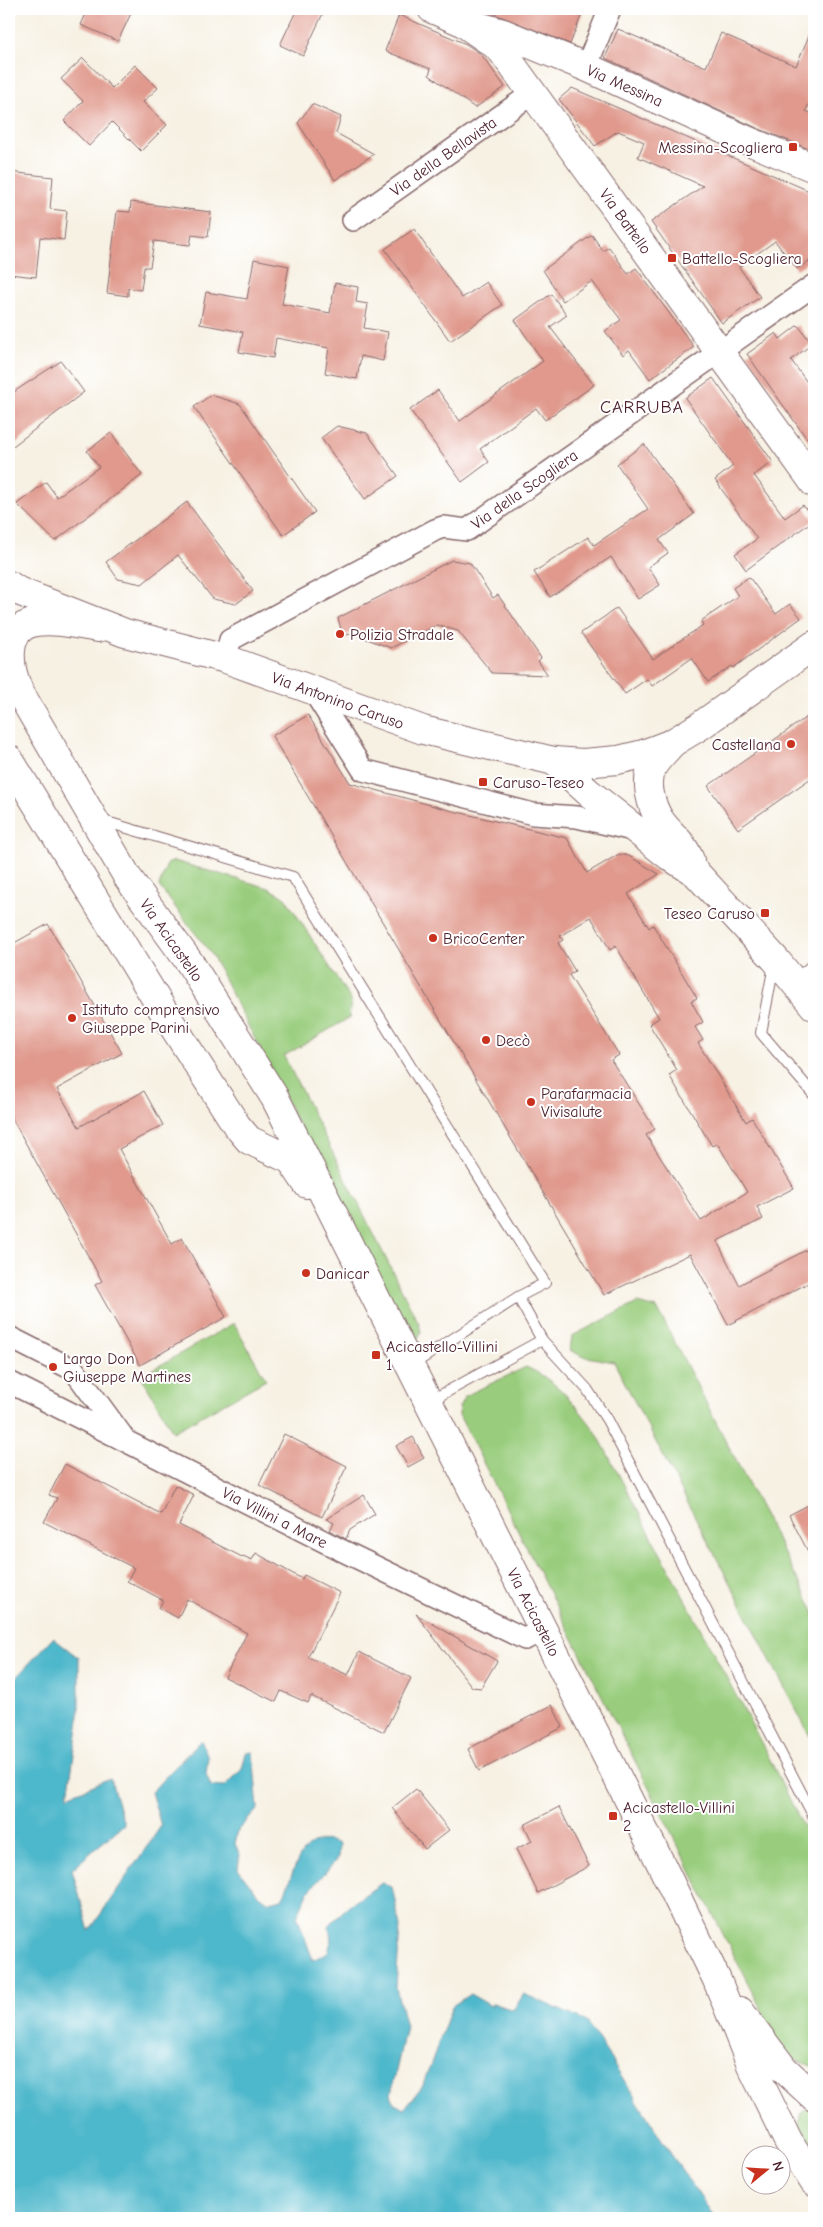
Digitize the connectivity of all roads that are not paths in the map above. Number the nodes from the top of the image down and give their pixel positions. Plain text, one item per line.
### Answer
1 (432, 9) edge
2 (610, 9) edge
3 (460, 21) junction
4 (586, 67) junction
5 (532, 93) junction
6 (814, 168) edge
7 (353, 220) dead end
8 (814, 285) edge
9 (720, 351) junction
10 (814, 483) edge
11 (9, 585) edge
12 (125, 632) junction
13 (814, 645) edge
14 (226, 659) junction
15 (314, 692) junction
16 (672, 743) junction
17 (554, 761) junction
18 (12, 771) edge
19 (92, 818) junction
20 (641, 832) junction
21 (696, 873) junction
22 (775, 959) junction
23 (814, 964) edge
24 (793, 981) junction
25 (814, 1006) edge
26 (222, 1016) junction
27 (814, 1096) edge
28 (249, 1140) junction
29 (349, 1246) junction
30 (518, 1297) junction
31 (9, 1337) edge
32 (542, 1340) junction
33 (410, 1366) junction
34 (9, 1382) edge
35 (428, 1402) junction
36 (126, 1442) junction
37 (543, 1630) junction
38 (814, 1817) edge
39 (717, 1980) junction
40 (814, 2091) edge
41 (814, 2181) edge

1 - 3 main road, Via Messina
2 - 4 street
3 - 4 main road, Via Messina
3 - 5 main road, Via Battello
4 - 6 main road, Via Messina
5 - 7 street, Via della Bellavista
5 - 9 main road, Via Battello
8 - 9 street, Via della Scogliera
9 - 10 main road, Via Battello
9 - 14 street, Via della Scogliera
11 - 12 main road
12 - 14 main road, Via Antonino Caruso
12 - 19 main road, Via Acicastello
13 - 16 main road
14 - 15 main road, Via Antonino Caruso
15 - 17 main road, Via Antonino Caruso
15 - 20 street
16 - 17 main road, Via Antonino Caruso
16 - 21 main road
17 - 20 main road
18 - 28 main road, Via Acicastello
19 - 26 main road, Via Acicastello
19 - 30 lane
20 - 21 main road
21 - 22 main road
22 - 24 main road
22 - 27 lane
23 - 24 lane
24 - 25 main road
26 - 28 main road
26 - 29 main road, Via Acicastello
28 - 29 main road, Via Acicastello
29 - 33 main road, Via Acicastello
30 - 32 lane
30 - 33 lane
31 - 36 street
32 - 35 lane
32 - 38 lane
33 - 35 main road, Via Acicastello
34 - 36 street, Via Villini a Mare
35 - 37 main road, Via Acicastello
36 - 37 street, Via Villini a Mare
37 - 39 main road, Via Acicastello
39 - 40 main road
39 - 41 main road
40 - 41 main road

